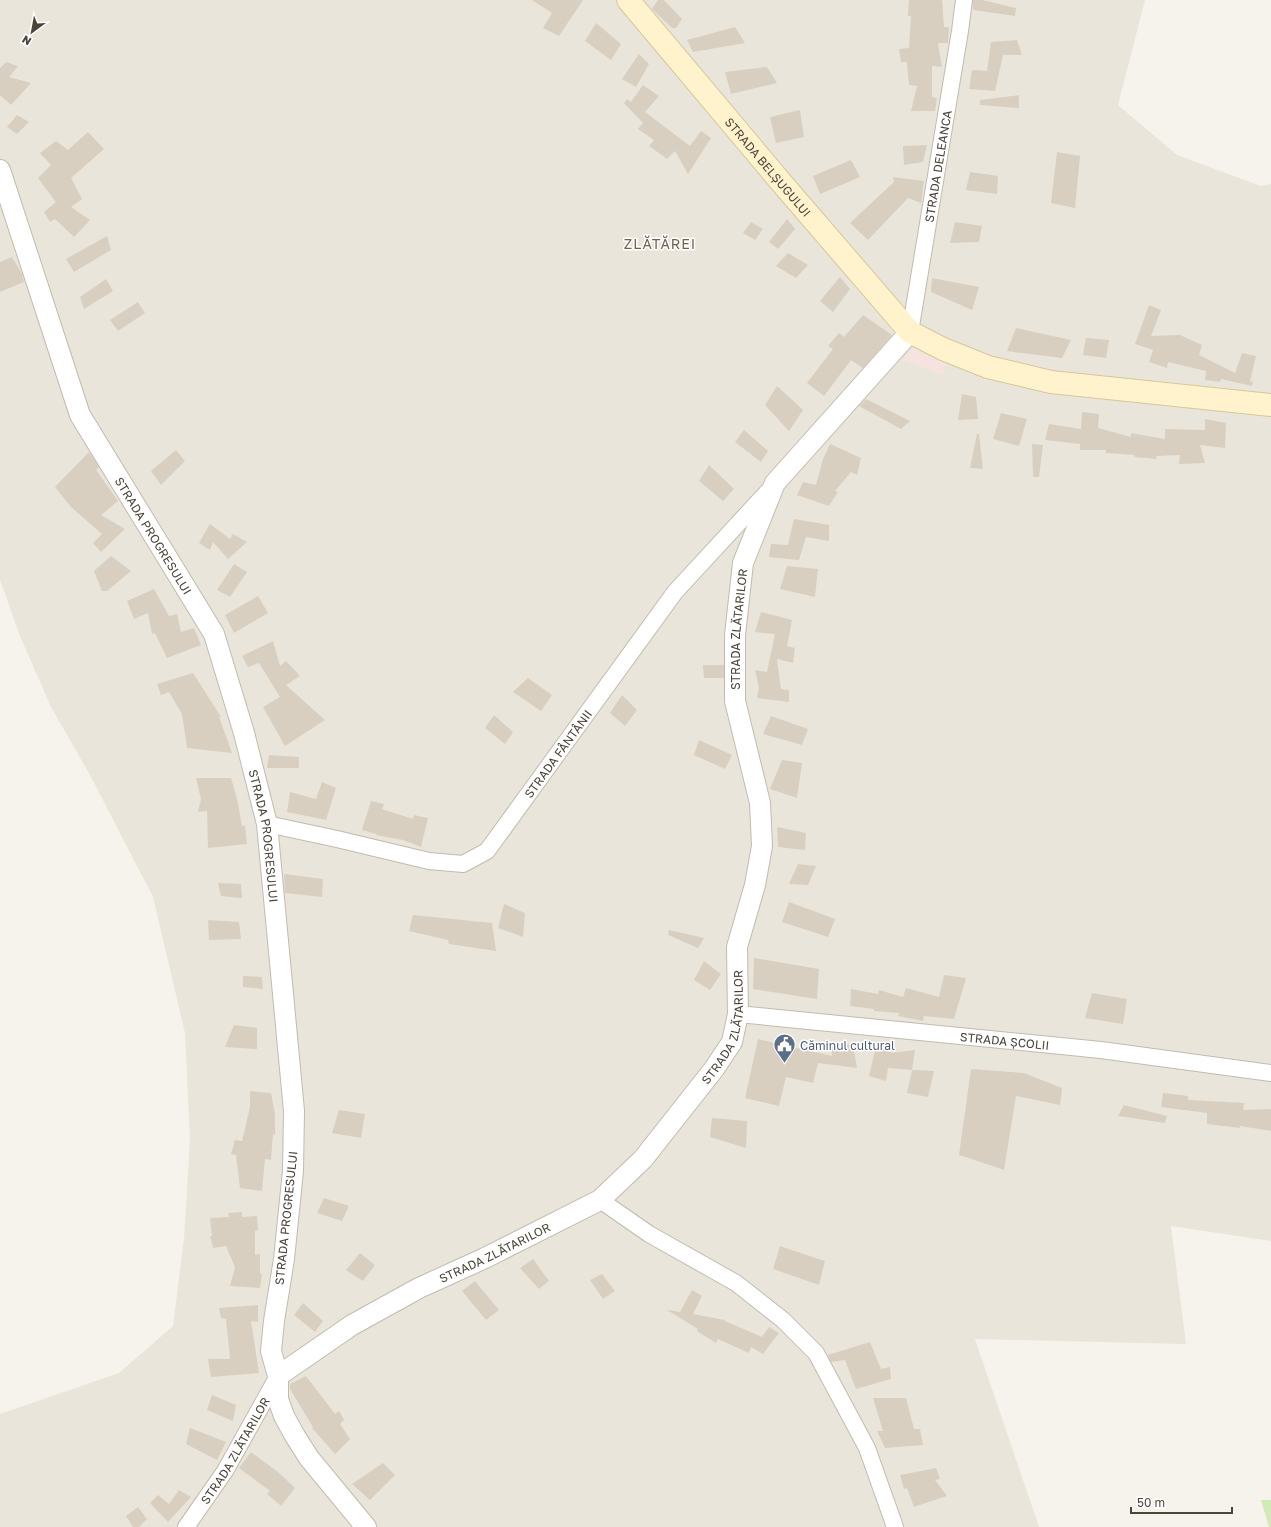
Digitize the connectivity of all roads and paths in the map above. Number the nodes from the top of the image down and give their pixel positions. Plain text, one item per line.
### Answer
1 (628, 0) edge
2 (964, 0) edge
3 (0, 170) edge
4 (910, 332) junction
5 (1271, 405) edge
6 (775, 483) junction
7 (267, 824) junction
8 (738, 1014) junction
9 (1271, 1073) edge
10 (600, 1200) junction
11 (278, 1376) junction
12 (186, 1527) edge
13 (366, 1527) edge
14 (895, 1527) edge

1 - 4 main road, STRADA BELȘUGULUI
2 - 4 street, STRADA DELEANCA
3 - 7 street, STRADA PROGRESULUI
4 - 5 main road
4 - 6 street, STRADA ZLĂTARILOR
6 - 7 street, STRADA FÂNTÂNII
6 - 8 street, STRADA ZLĂTARILOR
7 - 11 street, STRADA PROGRESULUI
8 - 9 street, STRADA ȘCOLII
8 - 10 street, STRADA ZLĂTARILOR
10 - 11 street, STRADA ZLĂTARILOR
10 - 14 street
11 - 12 street, STRADA ZLĂTARILOR
11 - 13 street, STRADA PROGRESULUI

